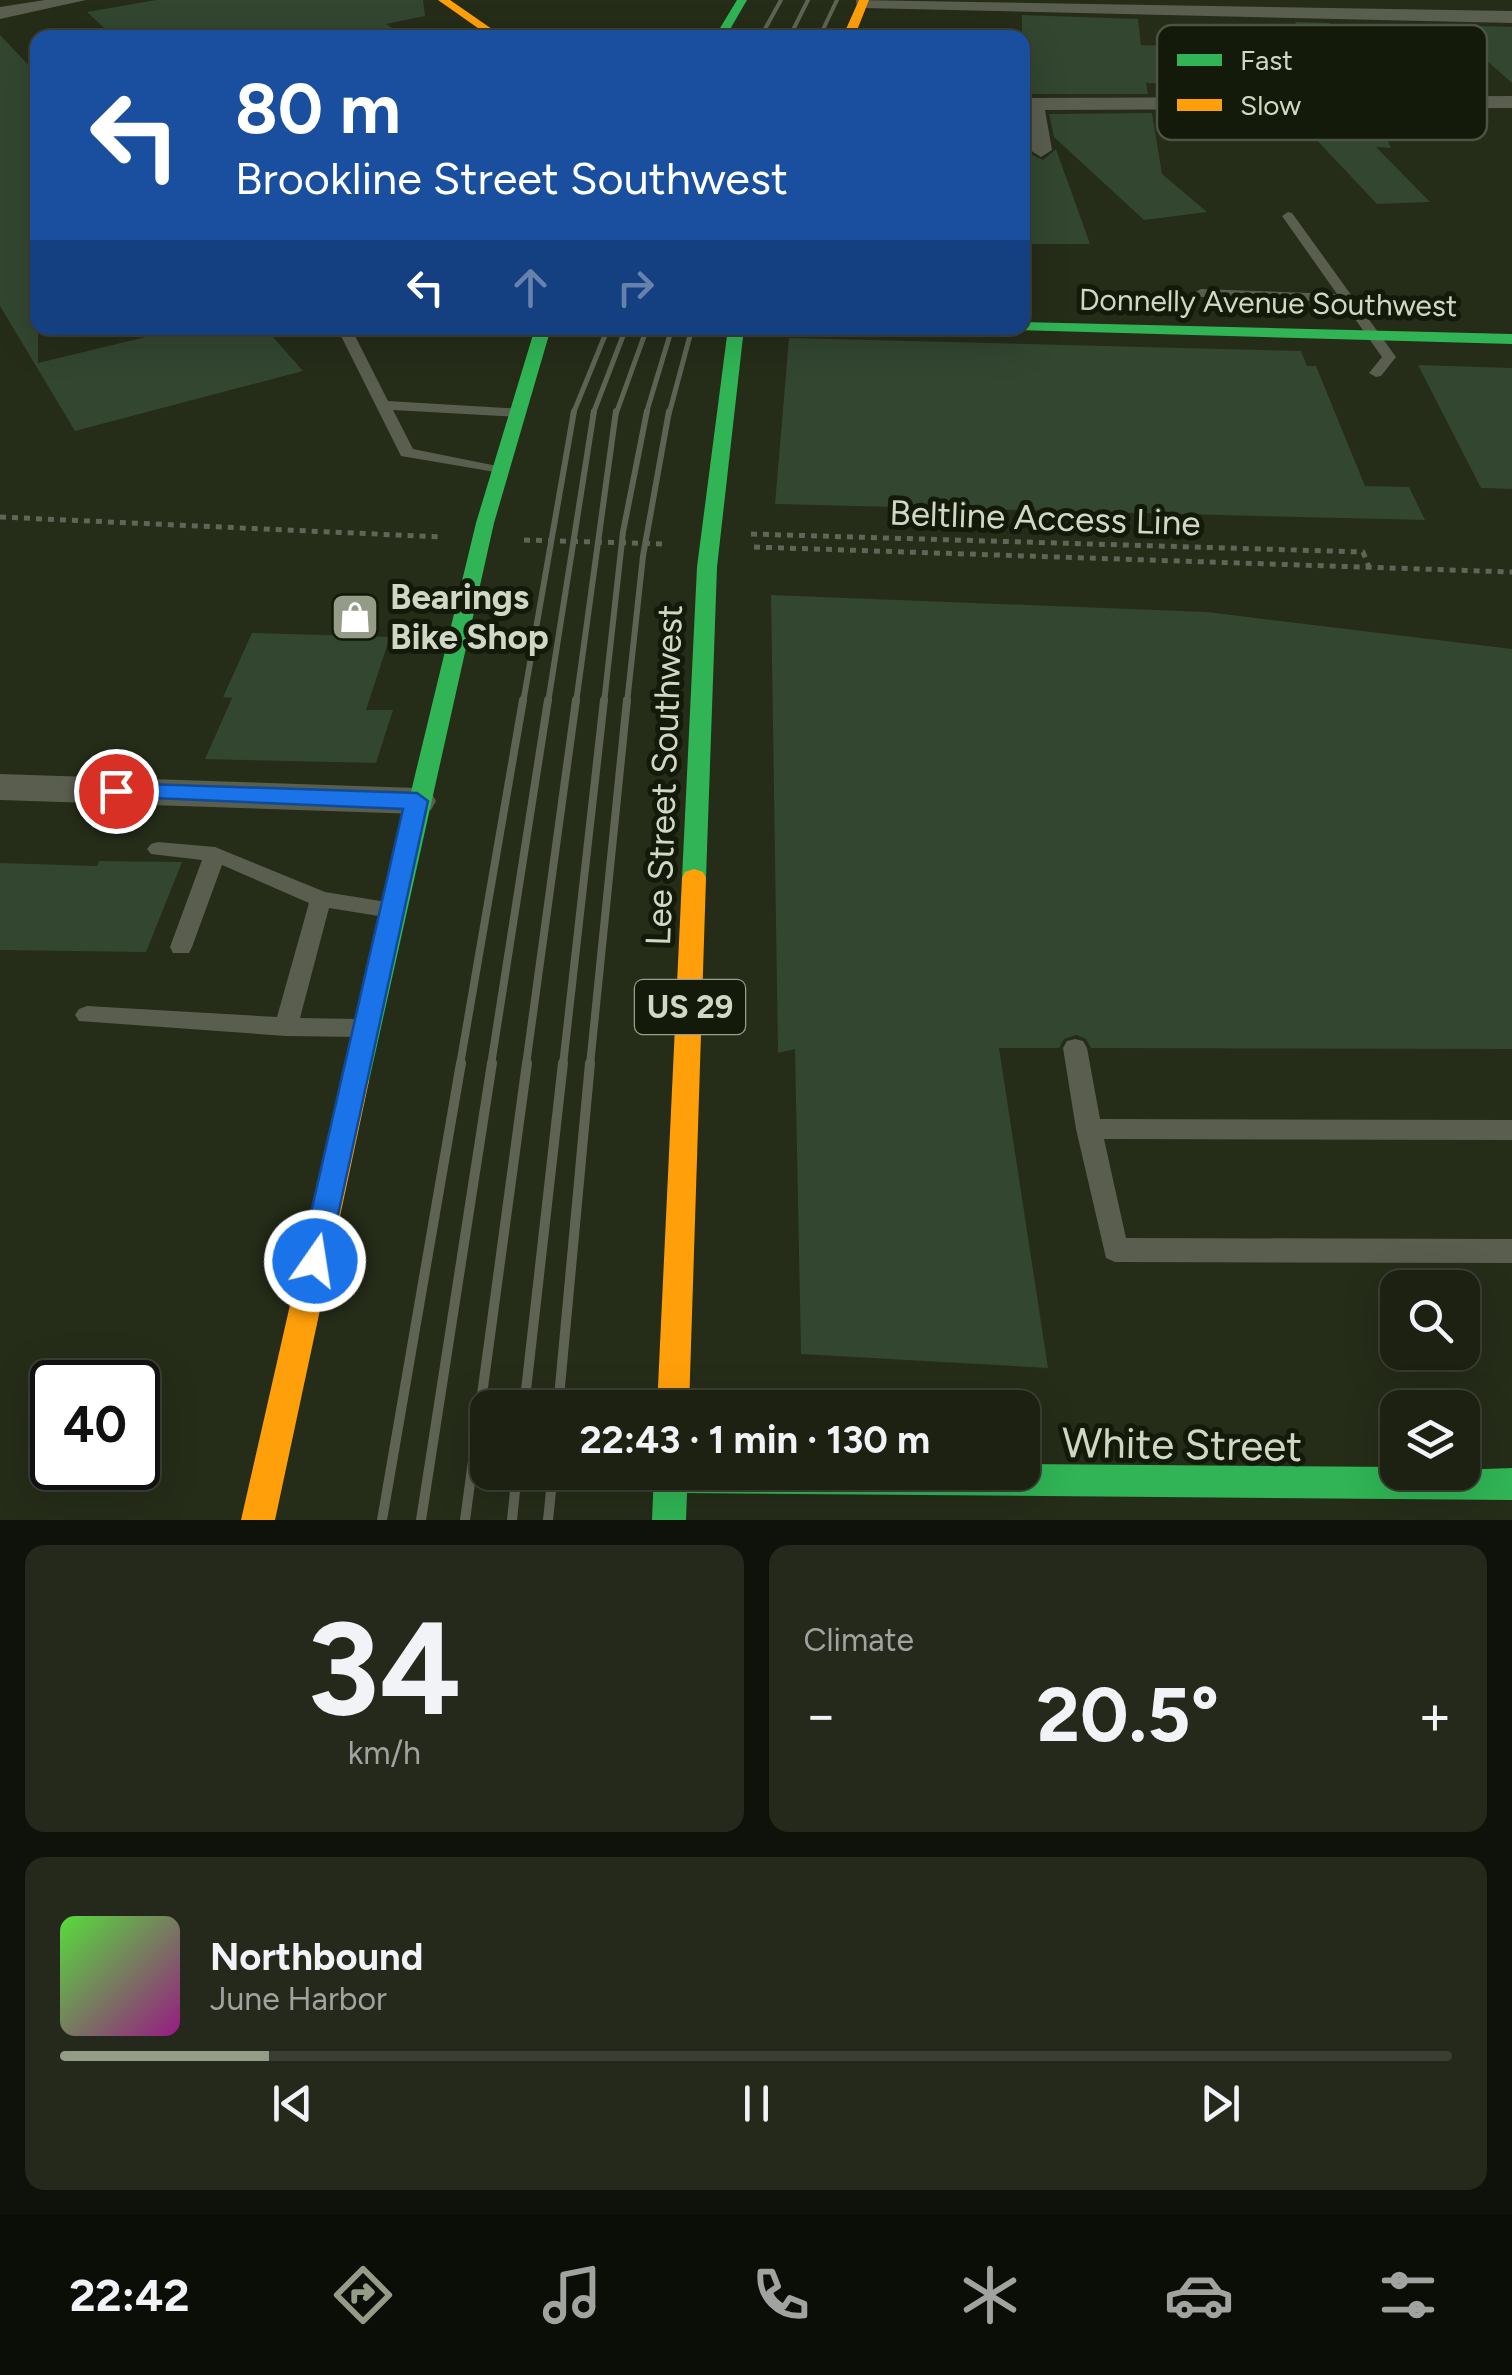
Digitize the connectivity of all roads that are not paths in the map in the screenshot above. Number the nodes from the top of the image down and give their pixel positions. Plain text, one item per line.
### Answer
1 (77, 0) edge
2 (444, 0) edge
3 (742, 0) edge
4 (863, 1) edge
5 (0, 11) edge
6 (1512, 16) edge
7 (486, 30) edge
8 (723, 30) edge
9 (851, 30) edge
10 (1487, 102) edge
11 (1512, 102) edge
12 (1157, 103) edge
13 (1030, 104) edge
14 (1030, 111) edge
15 (1041, 150) dead end
16 (1288, 216) dead end
17 (1202, 293) dead end
18 (1344, 298) junction
19 (1030, 327) edge
20 (347, 335) edge
21 (542, 335) edge
22 (735, 335) edge
23 (1372, 336) junction
24 (1512, 339) edge
25 (1376, 373) dead end
26 (381, 405) junction
27 (518, 412) junction
28 (501, 470) junction
29 (0, 787) edge
30 (417, 801) junction
31 (158, 849) dead end
32 (215, 854) junction
33 (321, 900) junction
34 (393, 910) junction
35 (180, 946) dead end
36 (87, 1015) dead end
37 (286, 1027) junction
38 (367, 1028) junction
39 (1075, 1048) dead end
40 (1089, 1129) junction
41 (1512, 1130) edge
42 (1512, 1252) edge
43 (674, 1390) edge
44 (1512, 1484) edge
45 (669, 1490) edge
46 (922, 1490) edge
47 (258, 1520) edge
48 (668, 1520) edge

1 - 5 street
2 - 7 street
3 - 8 street
4 - 6 street
4 - 9 street
10 - 11 street
12 - 13 street
14 - 15 street
16 - 18 lane
17 - 18 lane
18 - 23 lane
19 - 23 street, Donnelly Avenue Southwest
20 - 26 lane
21 - 27 street
22 - 43 street, Lee Street Southwest / US 29
23 - 24 street, Donnelly Avenue Southwest
23 - 25 lane
26 - 27 lane
26 - 28 lane
27 - 28 street
28 - 30 street
29 - 30 street
30 - 34 street
31 - 32 lane
32 - 33 lane
32 - 35 lane
33 - 34 lane
33 - 37 lane
34 - 38 street
36 - 37 lane
37 - 38 lane
38 - 47 street
39 - 40 lane
40 - 41 lane
40 - 42 lane
44 - 46 street, White Street
45 - 48 street

